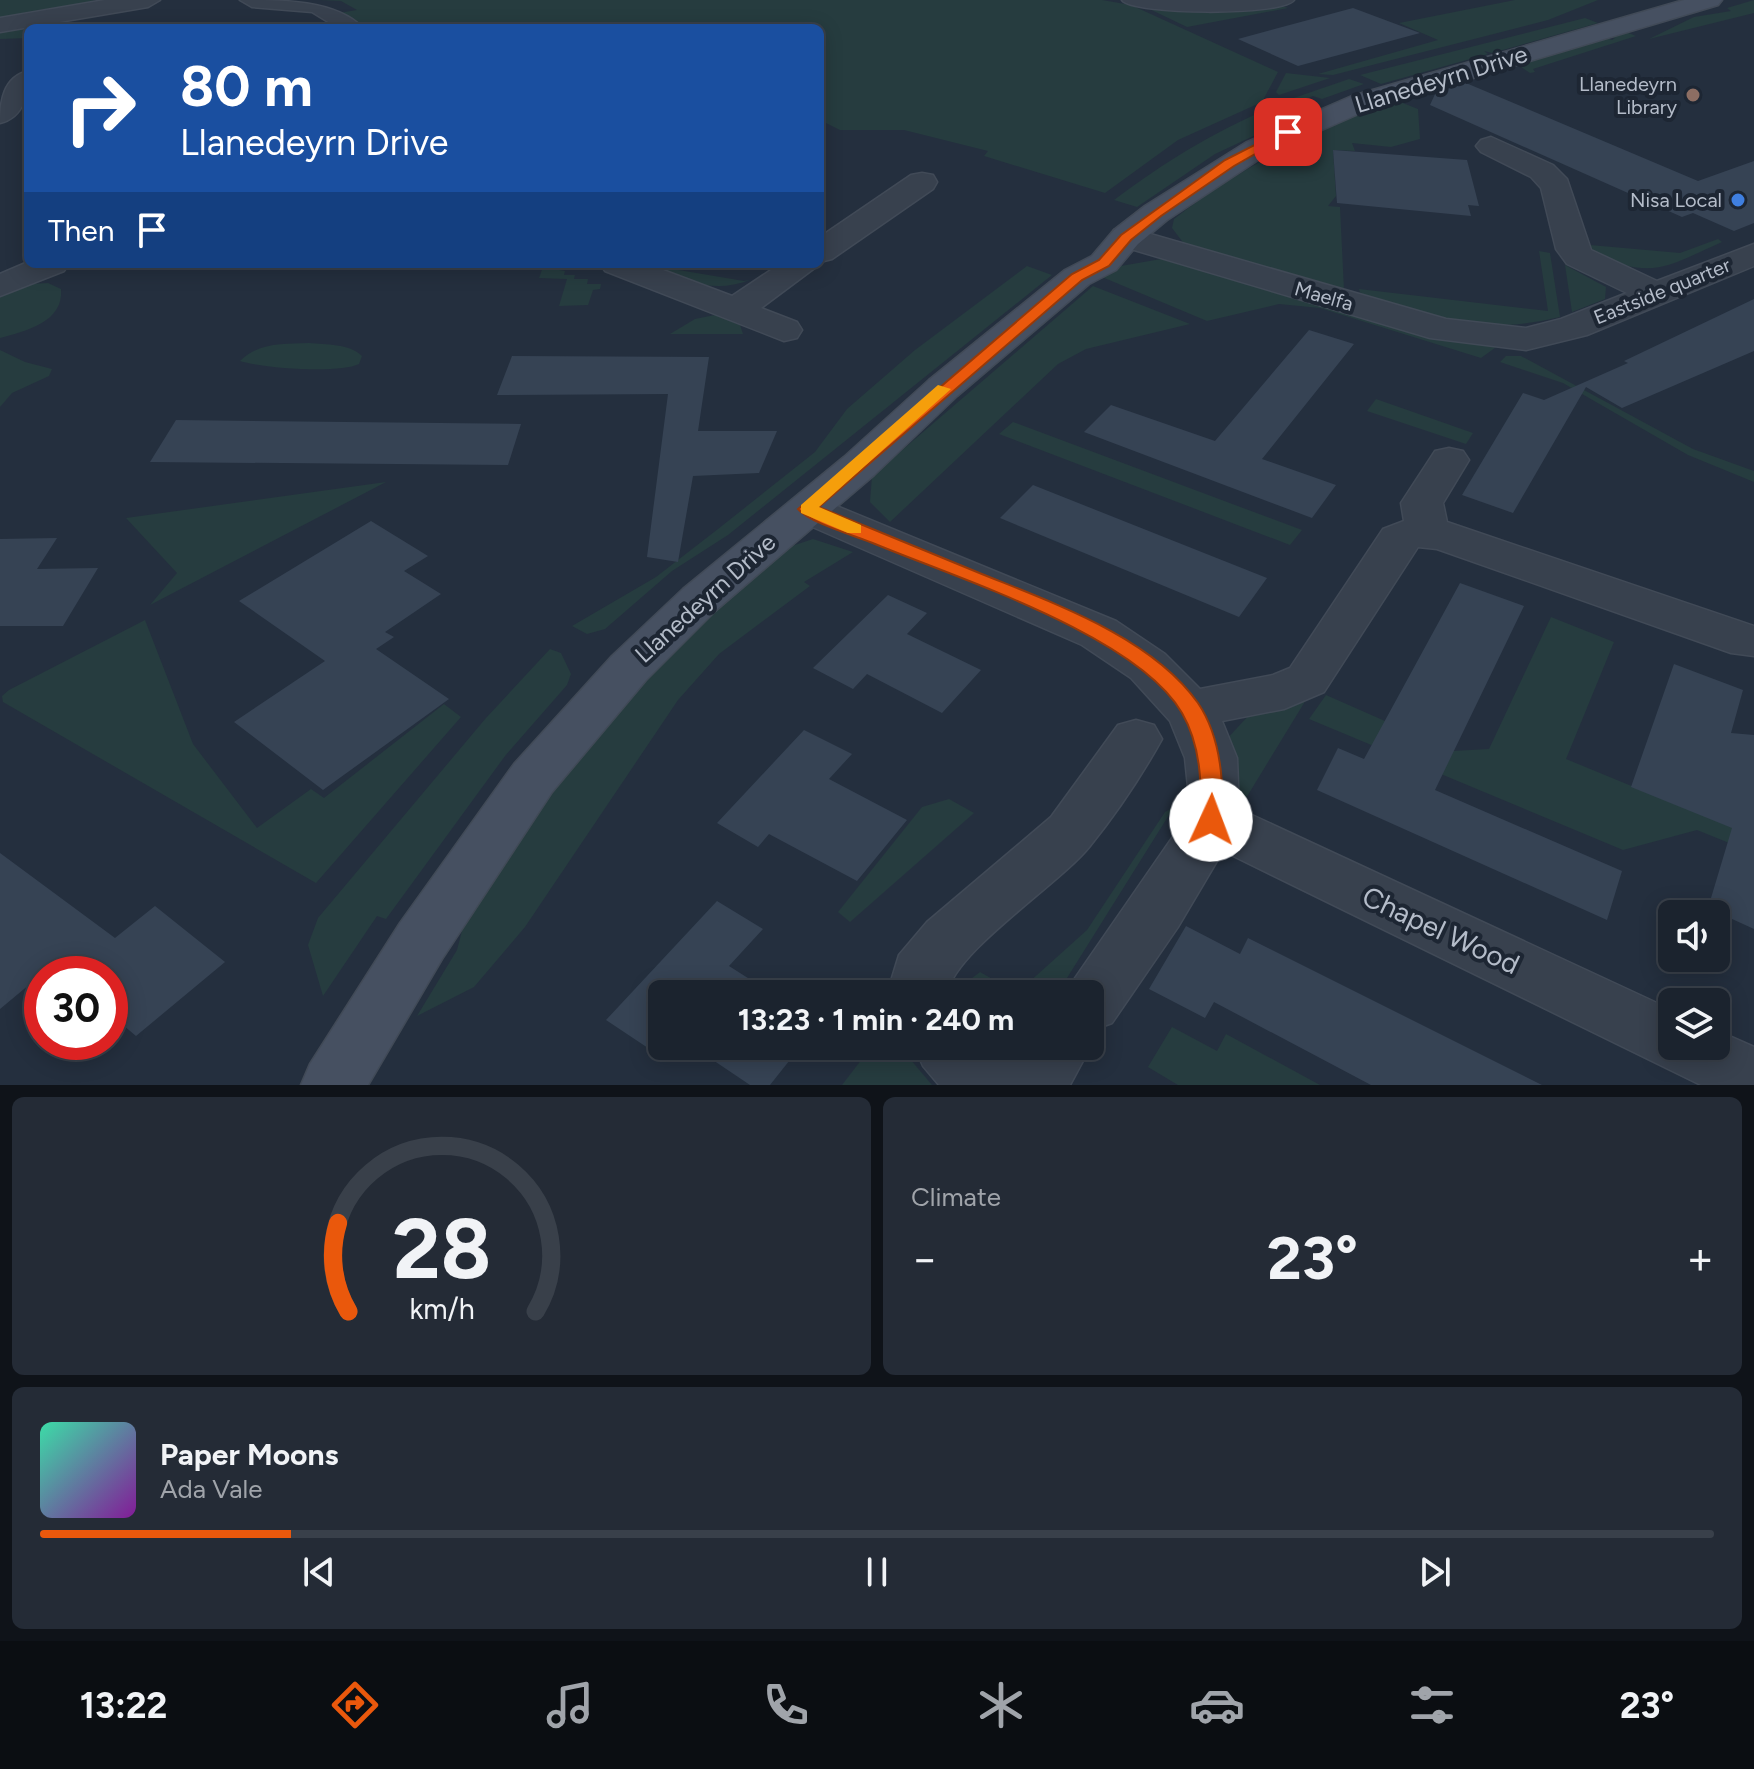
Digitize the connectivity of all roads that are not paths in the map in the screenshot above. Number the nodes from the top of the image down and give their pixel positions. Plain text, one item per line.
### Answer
1 (148, 0) edge
2 (252, 0) edge
3 (1134, 0) edge
4 (1710, 0) edge
5 (1292, 2) edge
6 (347, 24) edge
7 (17, 25) edge
8 (24, 84) edge
9 (0, 115) edge
10 (1491, 146) dead end
11 (922, 182) dead end
12 (1126, 237) junction
13 (824, 249) edge
14 (1753, 255) edge
15 (43, 268) edge
16 (627, 268) edge
17 (797, 268) edge
18 (0, 286) edge
19 (1656, 294) junction
20 (735, 310) junction
21 (784, 330) dead end
22 (1526, 339) joint
23 (1449, 460) dead end
24 (807, 509) junction
25 (1427, 532) junction
26 (1748, 641) dead end
27 (1191, 709) junction
28 (1136, 739) dead end
29 (1211, 820) junction
30 (919, 980) edge
31 (1104, 984) edge
32 (1658, 1033) edge
33 (957, 1060) edge
34 (1050, 1060) edge
35 (1714, 1060) edge
36 (1754, 1079) edge
37 (333, 1085) edge
38 (993, 1085) edge
39 (1033, 1085) edge

1 - 7 street
2 - 6 street
3 - 5 street
4 - 12 street, Llanedeyrn Drive
8 - 9 street
10 - 19 street
11 - 13 street
12 - 22 street, Maelfa
12 - 24 street, Llanedeyrn Drive
14 - 19 street, Eastside quarter
15 - 18 street
16 - 20 street
17 - 20 street
19 - 22 street, Eastside quarter
20 - 21 street
23 - 25 street
24 - 27 street
24 - 37 street, Llanedeyrn Drive
25 - 26 street
25 - 27 street
27 - 29 street
28 - 30 street
29 - 31 street
29 - 32 street, Chapel Wood
33 - 38 street
34 - 39 street
35 - 36 street

